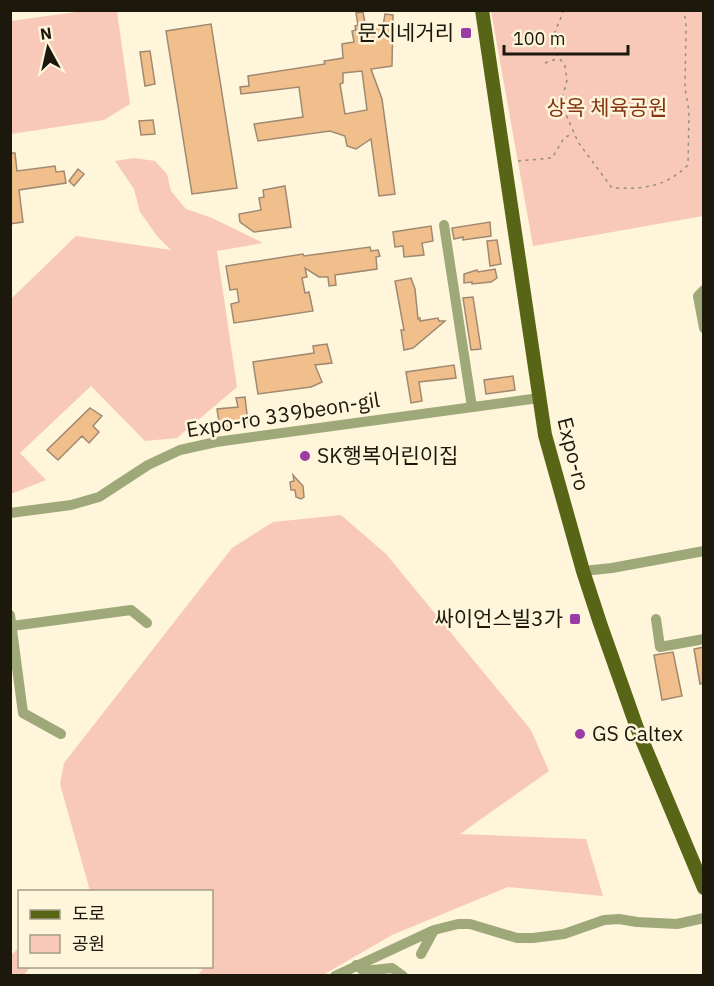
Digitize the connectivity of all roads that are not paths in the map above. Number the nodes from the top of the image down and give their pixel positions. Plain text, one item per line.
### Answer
1 (482, 10) edge
2 (444, 225) dead end
3 (704, 290) edge
4 (704, 328) edge
5 (539, 398) junction
6 (472, 407) junction
7 (10, 513) edge
8 (704, 551) edge
9 (583, 571) junction
10 (656, 619) dead end
11 (11, 621) edge
12 (147, 623) dead end
13 (704, 639) edge
14 (61, 734) dead end
15 (704, 888) edge
16 (704, 918) edge
17 (434, 930) junction
18 (421, 954) dead end
19 (356, 965) junction
20 (335, 975) edge
21 (403, 975) edge

1 - 5 main road, Expo-ro
2 - 6 street
3 - 4 street
5 - 6 street, Expo-ro 339beon-gil
5 - 9 main road, Expo-ro
6 - 7 street, Expo-ro 339beon-gil
8 - 9 street
9 - 15 main road, Expo-ro
10 - 13 street
11 - 12 street
11 - 14 street
16 - 17 street
17 - 18 street
17 - 19 street
19 - 20 street
19 - 21 street

